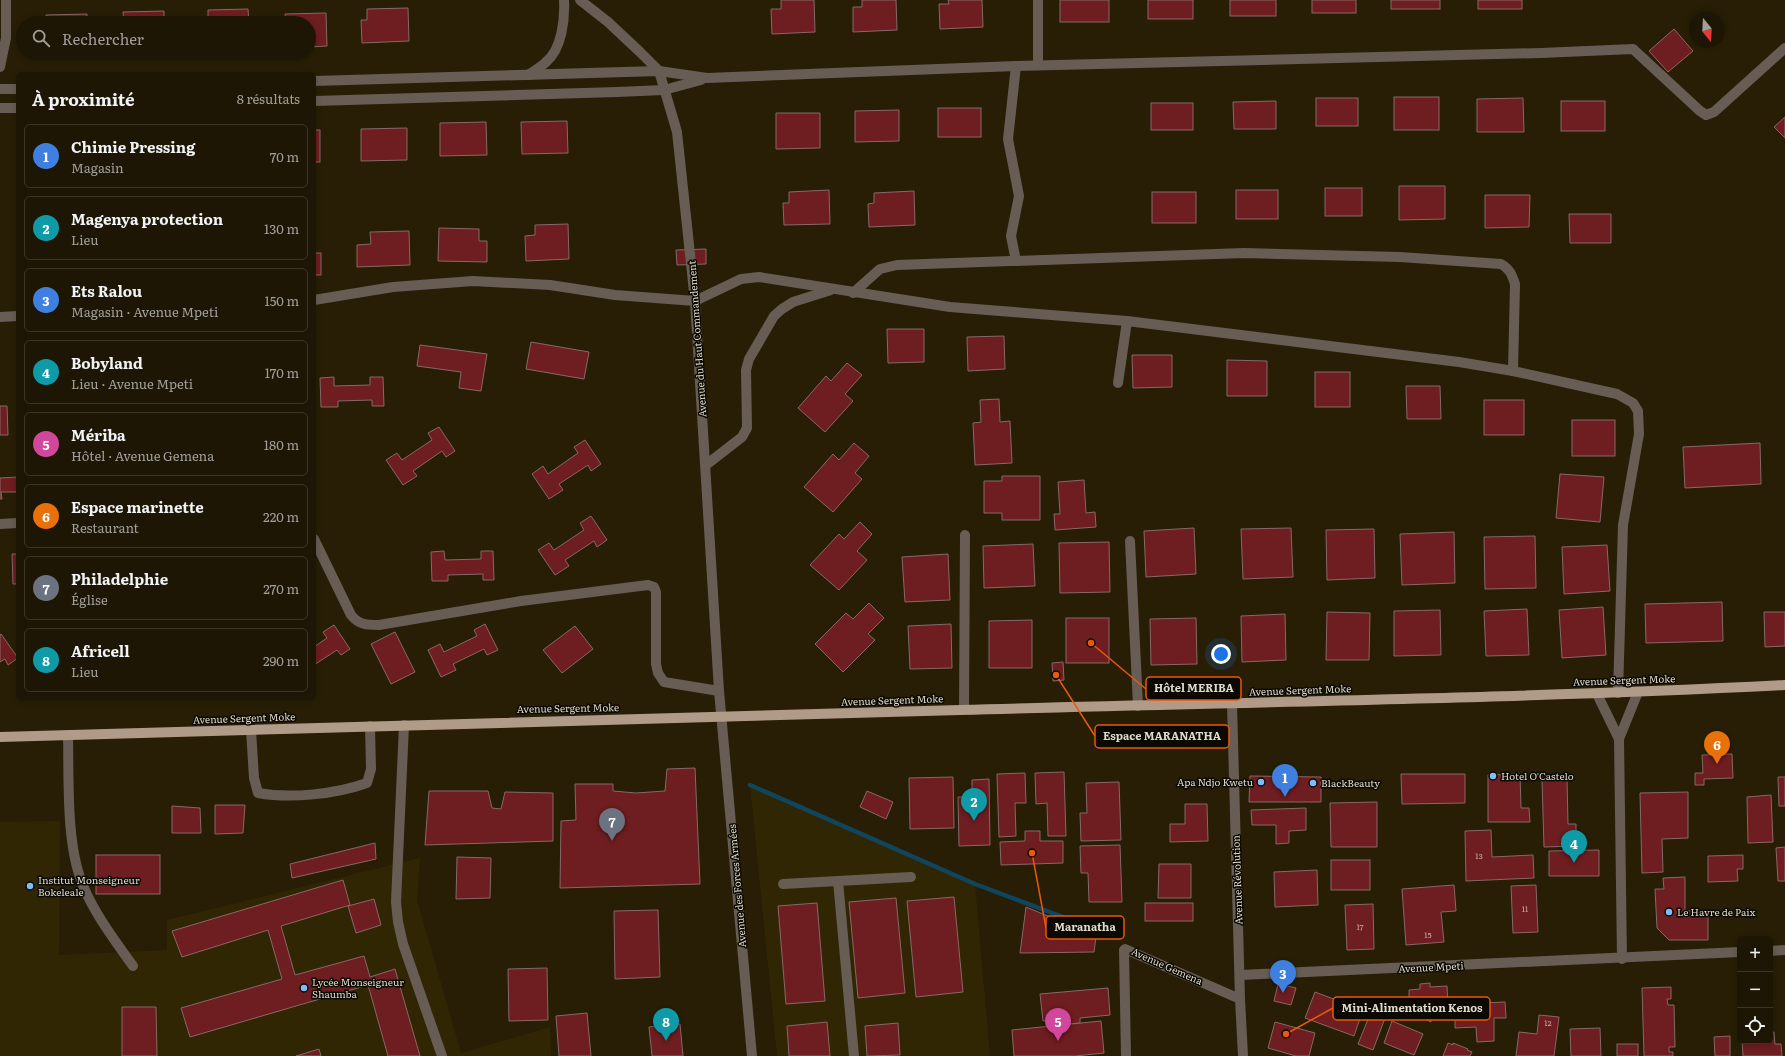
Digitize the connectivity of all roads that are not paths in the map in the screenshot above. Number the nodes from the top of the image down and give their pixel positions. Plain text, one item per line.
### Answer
1 (6, 0) edge
2 (564, 0) edge
3 (580, 0) edge
4 (1038, 0) edge
5 (1785, 48) edge
6 (1016, 66) junction
7 (1038, 66) junction
8 (0, 67) edge
9 (658, 71) junction
10 (528, 75) junction
11 (707, 78) junction
12 (316, 81) edge
13 (0, 89) edge
14 (16, 89) edge
15 (664, 90) junction
16 (316, 101) edge
17 (0, 108) edge
18 (16, 108) edge
19 (1016, 261) junction
20 (832, 290) junction
21 (853, 293) junction
22 (316, 300) edge
23 (695, 301) junction
24 (16, 316) edge
25 (0, 317) edge
26 (1127, 321) junction
27 (1513, 371) junction
28 (1118, 383) dead end
29 (706, 465) junction
30 (16, 523) edge
31 (0, 524) edge
32 (965, 535) dead end
33 (1130, 541) dead end
34 (316, 543) edge
35 (1785, 685) edge
36 (719, 691) junction
37 (1638, 692) junction
38 (1618, 693) junction
39 (1597, 694) junction
40 (1232, 704) junction
41 (1138, 706) junction
42 (964, 709) junction
43 (721, 716) junction
44 (404, 724) junction
45 (370, 726) junction
46 (251, 730) junction
47 (68, 735) junction
48 (0, 738) edge
49 (1619, 739) junction
50 (911, 877) dead end
51 (838, 881) junction
52 (783, 884) dead end
53 (1785, 950) edge
54 (1773, 951) edge
55 (1737, 952) edge
56 (1622, 958) junction
57 (133, 966) dead end
58 (1240, 975) junction
59 (1240, 998) junction
60 (442, 1056) edge
61 (752, 1056) edge
62 (854, 1056) edge
63 (1126, 1056) edge
64 (1243, 1056) edge

1 - 8 street
2 - 10 street
3 - 9 street, Avenue du Haut Commandement
4 - 7 street
5 - 7 street
6 - 7 street
6 - 11 street
6 - 19 street
9 - 10 street
9 - 11 street
9 - 15 street, Avenue du Haut Commandement
10 - 12 street
11 - 15 street
13 - 14 street
15 - 16 street
15 - 23 street, Avenue du Haut Commandement
17 - 18 street
19 - 21 street
19 - 27 street
20 - 21 street
20 - 23 street
20 - 29 street
21 - 26 street
22 - 23 street
23 - 29 street, Avenue du Haut Commandement
24 - 25 street
26 - 27 street
26 - 28 street
27 - 38 street
29 - 36 street, Avenue du Haut Commandement
30 - 31 street
32 - 42 street
33 - 41 street
34 - 36 street
35 - 37 main road, Avenue Sergent Moke
36 - 43 street, Avenue du Haut Commandement
37 - 38 main road, Avenue Sergent Moke
37 - 49 street
38 - 39 main road, Avenue Sergent Moke
39 - 40 main road, Avenue Sergent Moke
39 - 49 street
40 - 41 main road, Avenue Sergent Moke
40 - 58 street, Avenue Révolution
41 - 42 main road, Avenue Sergent Moke
42 - 43 main road, Avenue Sergent Moke
43 - 44 main road, Avenue Sergent Moke
43 - 61 street, Avenue des Forces Armées
44 - 45 main road, Avenue Sergent Moke
44 - 60 street
45 - 46 main road, Avenue Sergent Moke
45 - 46 street
46 - 47 main road, Avenue Sergent Moke
47 - 48 main road, Avenue Sergent Moke
47 - 57 street
49 - 56 street
50 - 51 street
51 - 52 street
51 - 62 street
53 - 54 street
55 - 56 street, Avenue Mpeti
56 - 58 street, Avenue Mpeti
58 - 59 street, Avenue Révolution
59 - 63 street, Avenue Gemena
59 - 64 street, Avenue Révolution

